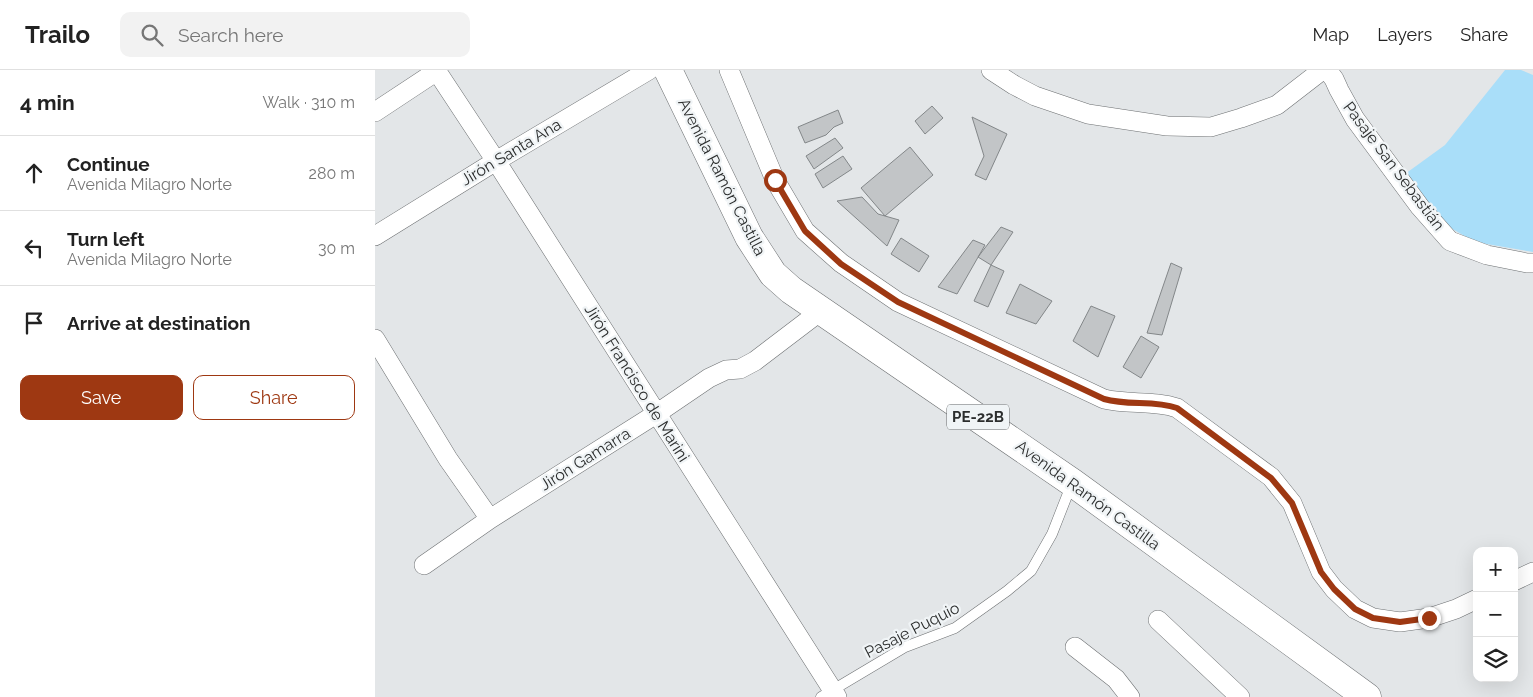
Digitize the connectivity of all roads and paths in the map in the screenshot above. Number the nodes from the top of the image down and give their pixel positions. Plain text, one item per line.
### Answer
1 (649, 70) edge
2 (668, 70) edge
3 (729, 70) edge
4 (991, 70) edge
5 (437, 71) edge
6 (375, 112) edge
7 (496, 161) junction
8 (375, 236) edge
9 (1533, 263) edge
10 (822, 310) junction
11 (375, 339) edge
12 (656, 414) junction
13 (1073, 482) junction
14 (490, 520) junction
15 (424, 565) dead end
16 (1533, 572) edge
17 (1518, 579) edge
18 (1473, 601) edge
19 (1158, 620) dead end
20 (1075, 647) dead end
21 (830, 695) edge
22 (1130, 697) edge
23 (1240, 697) edge
24 (1367, 697) edge

1 - 7 street, Jirón Santa Ana
2 - 10 highway, Avenida Ramón Castilla / PE-22B
3 - 18 street
4 - 9 street, Pasaje San Sebastián
5 - 6 street
5 - 7 street, Jirón Francisco de Marini
7 - 8 street, Jirón Santa Ana
7 - 12 street, Jirón Francisco de Marini
10 - 12 street, Jirón Gamarra
10 - 13 highway, Avenida Ramón Castilla / PE-22B
11 - 14 street
12 - 14 street, Jirón Gamarra
12 - 21 street, Jirón Francisco de Marini
13 - 21 lane, Pasaje Puquio
13 - 24 highway, Avenida Ramón Castilla / PE-22B
14 - 15 street, Jirón Gamarra
16 - 17 street
19 - 23 street
20 - 22 street

